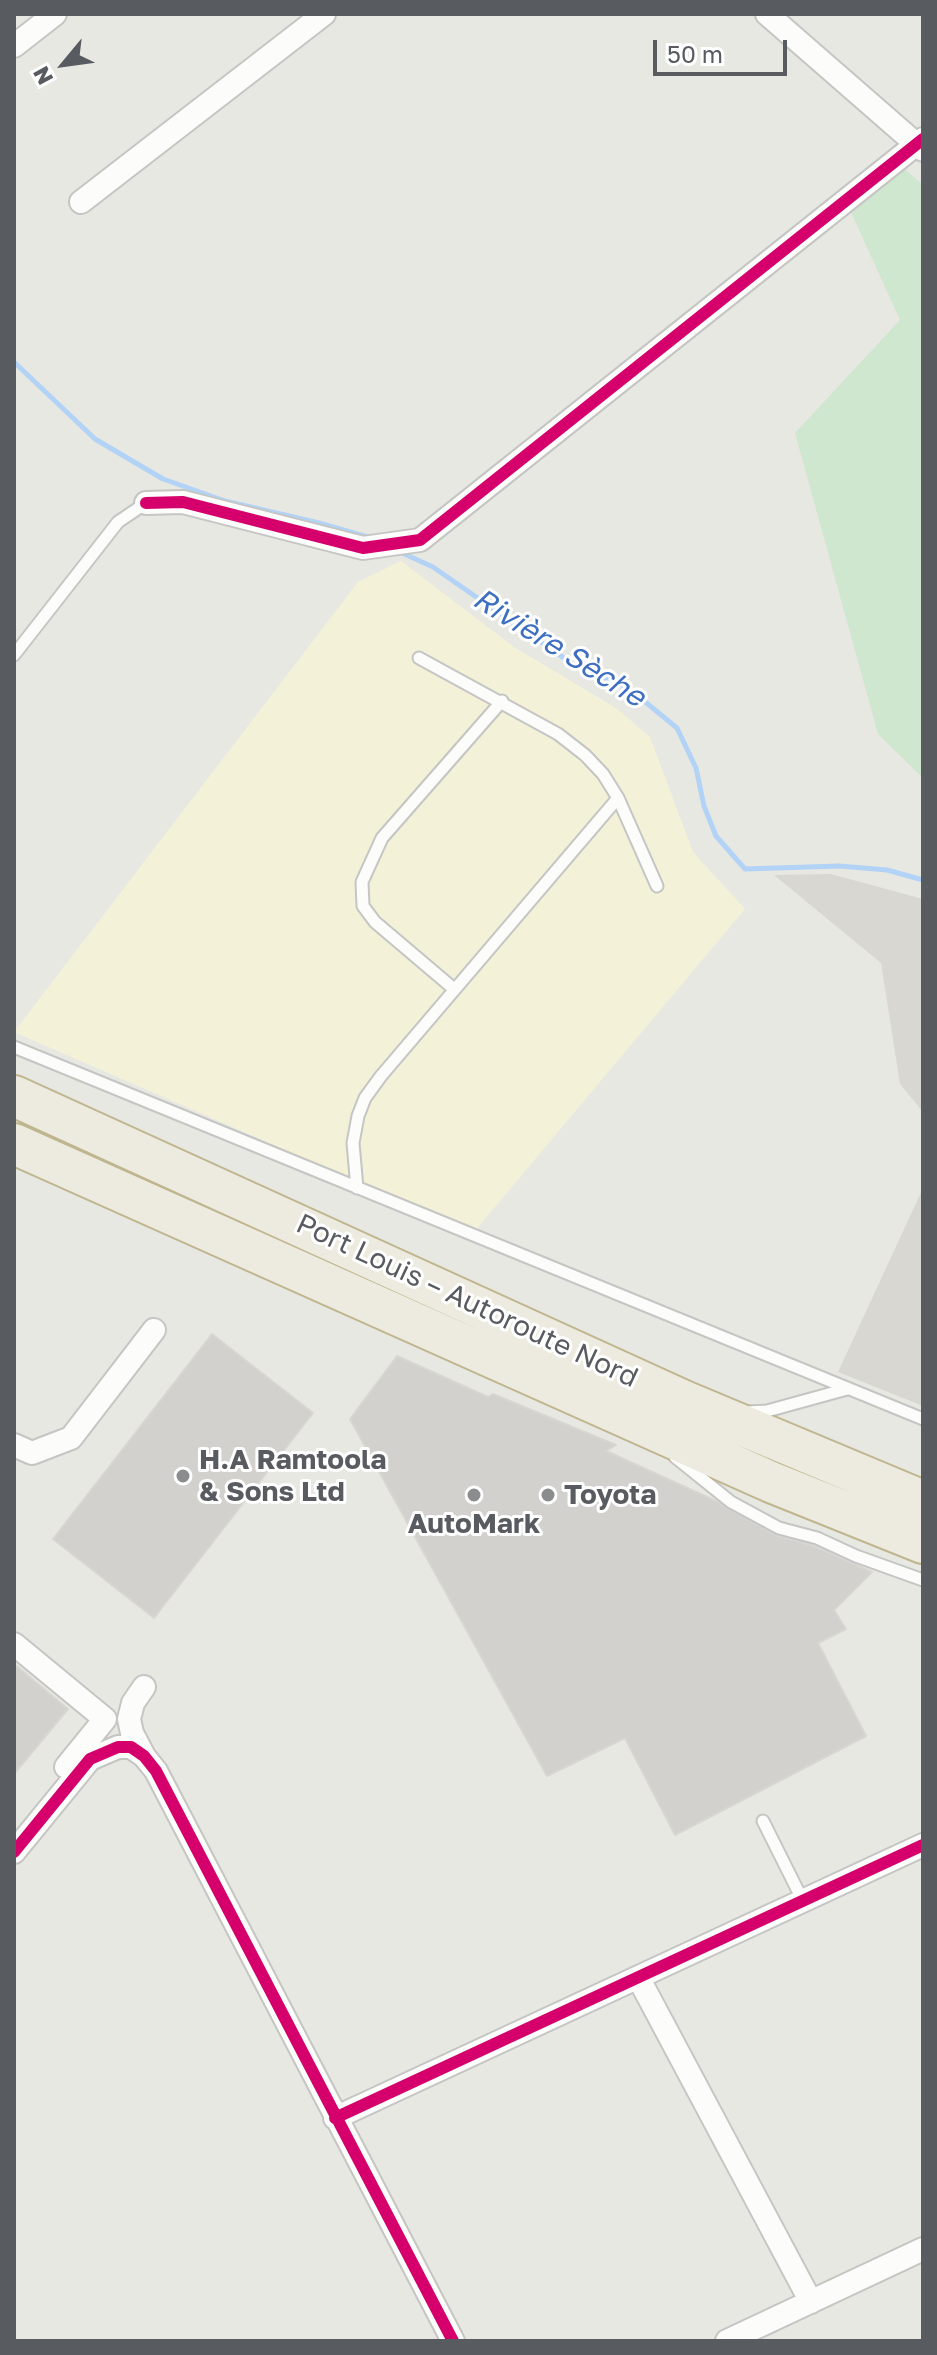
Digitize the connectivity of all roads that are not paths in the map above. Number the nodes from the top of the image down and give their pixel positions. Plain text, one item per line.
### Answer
1 (55, 14) edge
2 (324, 14) edge
3 (767, 14) edge
4 (14, 46) edge
5 (921, 144) edge
6 (81, 202) dead end
7 (146, 503) joint
8 (14, 655) edge
9 (419, 658) dead end
10 (502, 701) junction
11 (618, 798) junction
12 (657, 886) dead end
13 (454, 989) junction
14 (14, 1047) edge
15 (14, 1096) edge
16 (14, 1144) edge
17 (357, 1188) junction
18 (154, 1330) dead end
19 (849, 1389) junction
20 (684, 1401) junction
21 (617, 1413) junction
22 (923, 1419) edge
23 (14, 1445) edge
24 (923, 1501) edge
25 (923, 1543) edge
26 (923, 1580) edge
27 (14, 1644) edge
28 (144, 1687) dead end
29 (144, 1756) junction
30 (763, 1821) dead end
31 (14, 1829) edge
32 (923, 1845) edge
33 (14, 1852) edge
34 (803, 1901) junction
35 (639, 1979) junction
36 (335, 2118) junction
37 (923, 2249) edge
38 (811, 2302) junction
39 (453, 2341) edge
40 (727, 2341) edge

1 - 4 street
2 - 6 street
3 - 5 street
5 - 7 street
7 - 8 lane
9 - 10 lane
10 - 11 lane
10 - 13 lane
11 - 12 lane
11 - 13 lane
13 - 17 lane
14 - 17 lane
15 - 20 highway, Port Louis – Autoroute Nord
16 - 21 highway, Port Louis – Autoroute Nord
17 - 19 lane
18 - 23 street
19 - 20 lane
19 - 22 lane
20 - 24 highway, Port Louis – Autoroute Nord
21 - 25 highway, Port Louis – Autoroute Nord
21 - 26 lane
27 - 31 street
28 - 29 street
29 - 33 street
29 - 36 street
30 - 34 lane
32 - 34 street
34 - 35 street
35 - 36 street
35 - 38 street
36 - 39 street
37 - 38 street
38 - 40 street

